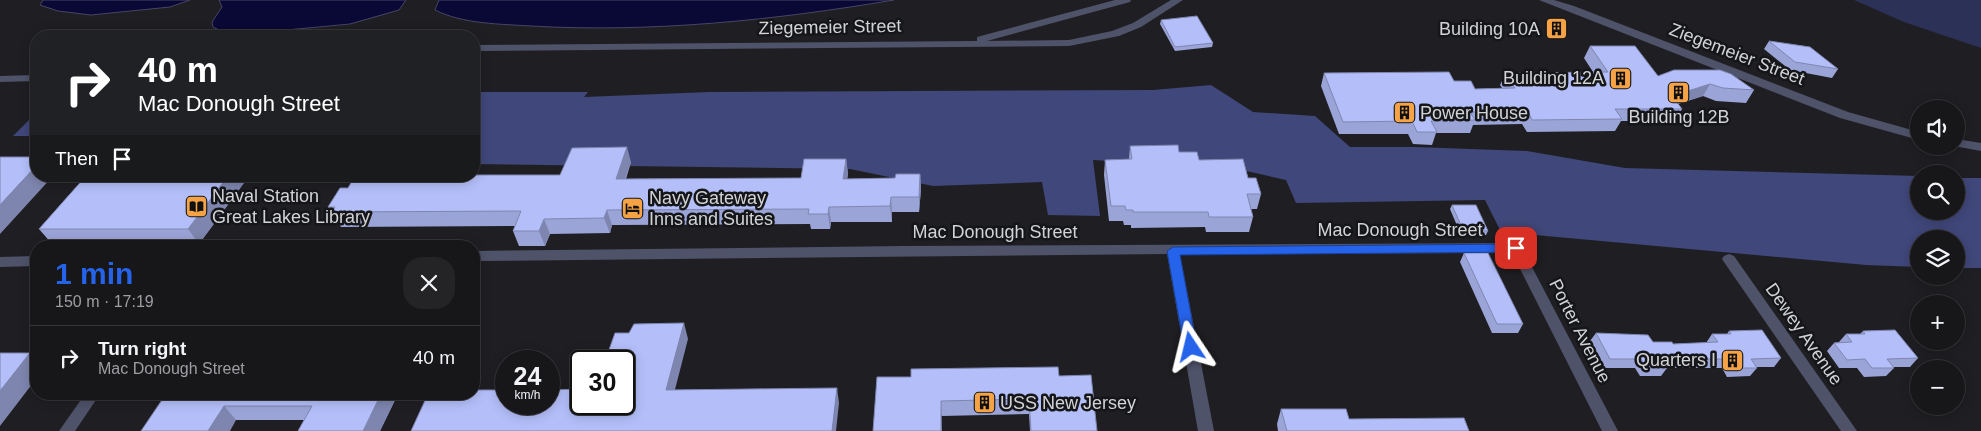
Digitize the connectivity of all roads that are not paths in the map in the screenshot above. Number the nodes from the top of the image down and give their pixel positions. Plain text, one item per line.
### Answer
1 (1126, 0) edge
2 (1178, 0) edge
3 (1544, 0) edge
4 (965, 44) junction
5 (480, 48) edge
6 (30, 78) edge
7 (0, 79) edge
8 (1910, 133) edge
9 (1965, 144) edge
10 (1981, 147) edge
11 (1516, 248) joint
12 (1173, 251) junction
13 (480, 256) edge
14 (1729, 259) dead end
15 (30, 261) edge
16 (0, 262) edge
17 (89, 400) edge
18 (67, 431) edge
19 (1206, 431) edge
20 (1610, 431) edge
21 (1849, 431) edge

1 - 4 street
2 - 4 street, Ziegemeier Street
3 - 8 street, Ziegemeier Street
4 - 5 street, Ziegemeier Street
6 - 7 street
9 - 10 street
11 - 12 street, Mac Donough Street
11 - 20 street, Porter Avenue
12 - 13 street, Mac Donough Street
12 - 19 street
14 - 21 street, Dewey Avenue
15 - 16 street
17 - 18 street

